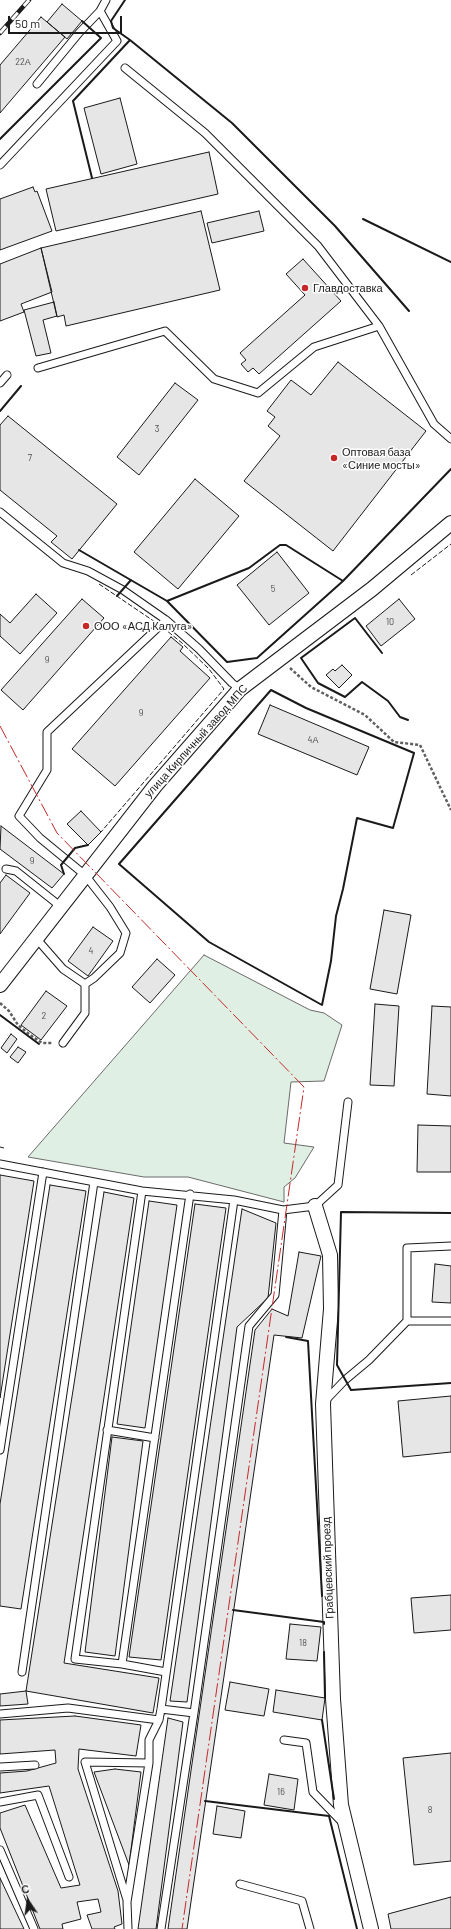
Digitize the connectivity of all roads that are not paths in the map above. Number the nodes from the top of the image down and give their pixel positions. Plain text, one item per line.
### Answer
1 (106, 0) edge
2 (100, 11) junction
3 (125, 68) dead end
4 (37, 84) dead end
5 (0, 165) edge
6 (380, 326) junction
7 (38, 368) dead end
8 (7, 375) dead end
9 (0, 383) edge
10 (451, 439) edge
11 (0, 512) edge
12 (451, 523) edge
13 (166, 620) junction
14 (240, 689) junction
15 (6, 869) dead end
16 (85, 875) junction
17 (60, 906) junction
18 (35, 937) junction
19 (85, 984) junction
20 (0, 985) edge
21 (63, 1043) road end
22 (348, 1102) dead end
23 (0, 1164) edge
24 (43, 1172) junction
25 (94, 1182) junction
26 (142, 1191) junction
27 (190, 1194) junction
28 (234, 1200) junction
29 (315, 1206) junction
30 (282, 1210) junction
31 (451, 1246) edge
32 (451, 1320) edge
33 (407, 1321) junction
34 (323, 1404) junction
35 (107, 1430) junction
36 (154, 1438) junction
37 (0, 1450) edge
38 (122, 1664) junction
39 (22, 1672) dead end
40 (166, 1672) junction
41 (161, 1709) junction
42 (194, 1713) junction
43 (0, 1714) edge
44 (159, 1720) junction
45 (284, 1740) dead end
46 (149, 1763) junction
47 (35, 1765) dead end
48 (0, 1767) edge
49 (0, 1802) edge
50 (346, 1826) junction
51 (0, 1850) edge
52 (69, 1877) dead end
53 (240, 1884) dead end
54 (127, 1902) junction
55 (34, 1929) edge
56 (128, 1929) edge
57 (161, 1929) edge
58 (310, 1929) edge
59 (371, 1929) edge

1 - 2 lane
2 - 4 lane
2 - 5 lane
3 - 6 lane
6 - 7 lane
6 - 10 lane
8 - 9 lane
11 - 13 lane
12 - 14 street, улица Кирпичный завод МПС
13 - 14 lane
13 - 16 lane
14 - 16 street, улица Кирпичный завод МПС
15 - 17 lane
16 - 17 street, улица Кирпичный завод МПС
16 - 19 lane
17 - 18 street, улица Кирпичный завод МПС
18 - 19 lane
18 - 20 street, улица Кирпичный завод МПС
19 - 21 lane
22 - 29 lane
23 - 24 lane
24 - 25 lane
24 - 37 lane
25 - 26 lane
25 - 39 lane
26 - 27 lane
26 - 35 lane
27 - 28 lane
27 - 36 lane
28 - 30 lane
28 - 40 lane
29 - 30 lane
29 - 34 street, Грабцевский проезд
30 - 42 lane
31 - 33 lane
32 - 33 lane
33 - 34 lane
34 - 50 street, Грабцевский проезд
35 - 36 lane
35 - 38 lane
36 - 38 lane
38 - 40 lane
40 - 41 lane
41 - 42 lane
41 - 44 lane
42 - 57 lane
43 - 44 lane
44 - 46 lane
45 - 50 lane
46 - 54 lane
46 - 54 lane
47 - 48 lane
49 - 52 lane
50 - 59 street, Грабцевский проезд
51 - 55 lane
53 - 58 lane
54 - 56 lane

